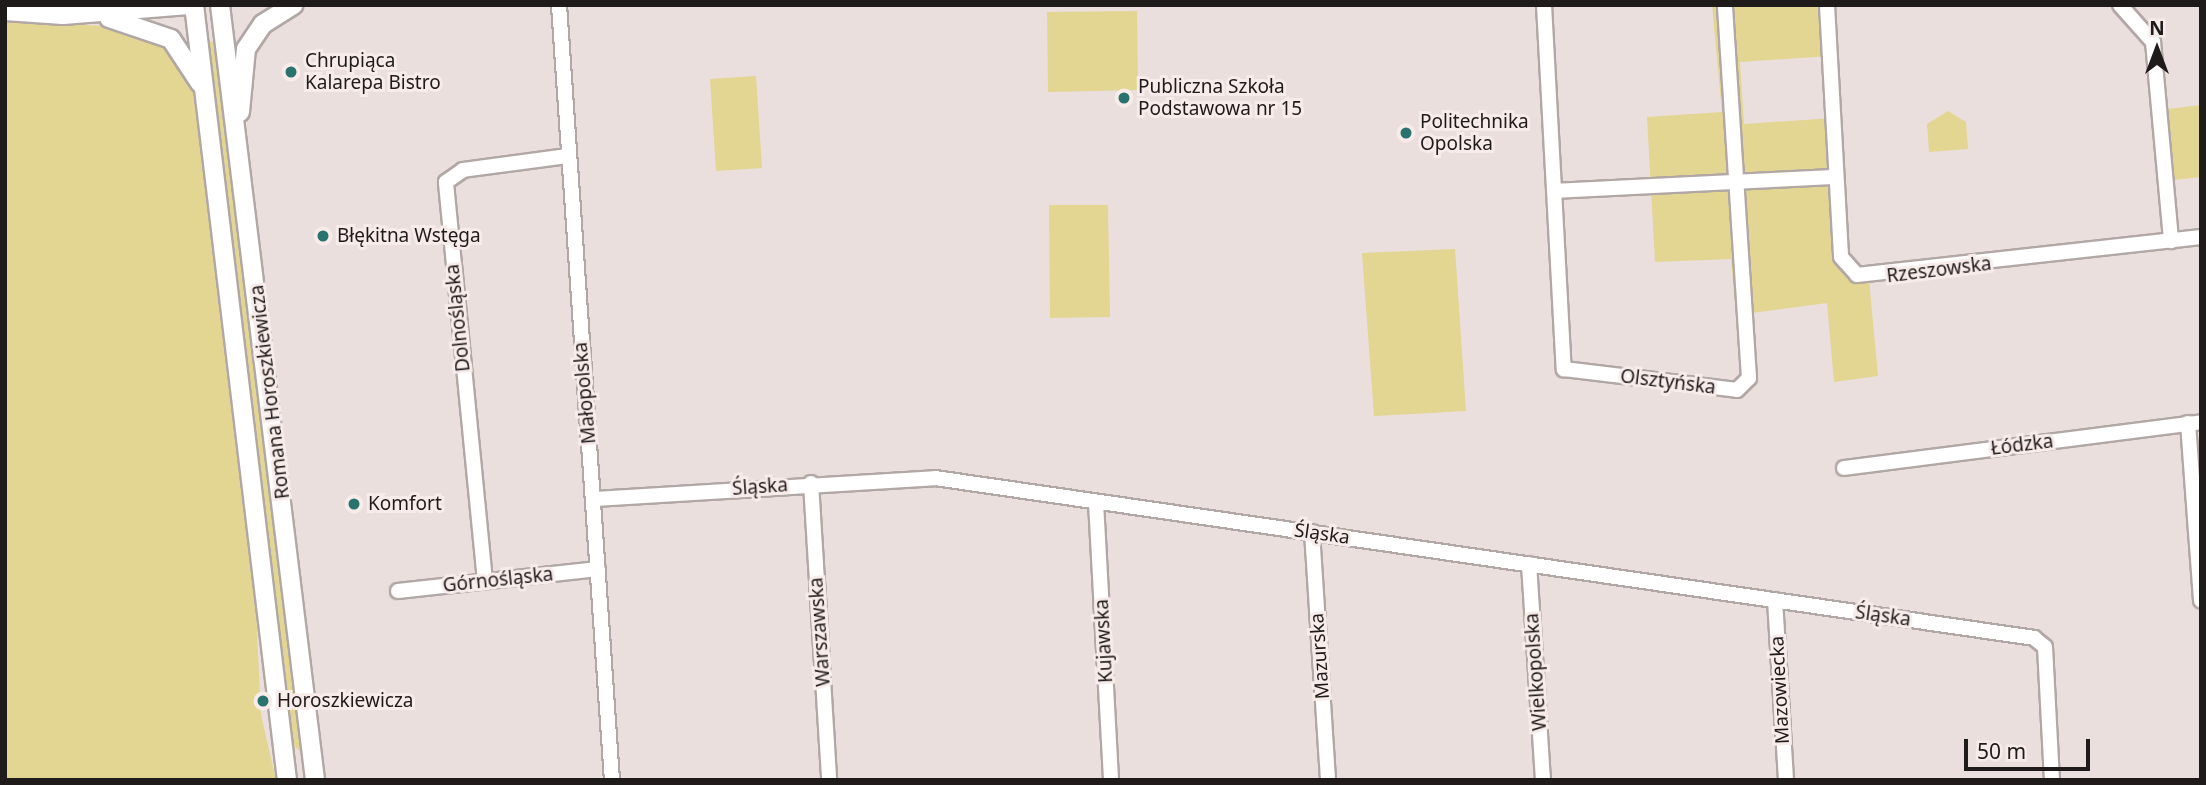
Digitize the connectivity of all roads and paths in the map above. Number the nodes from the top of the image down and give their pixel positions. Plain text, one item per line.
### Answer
1 (192, 5) edge
2 (220, 5) edge
3 (294, 5) edge
4 (559, 5) edge
5 (1544, 5) edge
6 (1725, 5) edge
7 (1827, 5) edge
8 (2120, 5) edge
9 (5, 11) edge
10 (63, 15) junction
11 (204, 88) junction
12 (239, 144) junction
13 (568, 156) junction
14 (1836, 177) junction
15 (1736, 183) junction
16 (1555, 191) junction
17 (2201, 237) edge
18 (2171, 241) junction
19 (2194, 423) edge
20 (1844, 468) dead end
21 (811, 483) junction
22 (594, 499) junction
23 (1096, 502) junction
24 (1312, 532) junction
25 (1529, 564) junction
26 (598, 569) junction
27 (485, 581) junction
28 (398, 591) dead end
29 (1775, 600) junction
30 (2201, 601) edge
31 (287, 780) edge
32 (315, 780) edge
33 (612, 780) edge
34 (830, 780) edge
35 (1111, 780) edge
36 (1328, 780) edge
37 (1543, 780) edge
38 (1786, 780) edge
39 (2052, 780) edge

1 - 10 street
1 - 11 street, Romana Horoszkiewicza
2 - 12 street, Romana Horoszkiewicza
3 - 12 street
4 - 13 street, Małopolska
5 - 16 street, Olsztyńska
6 - 15 street, Olsztyńska
7 - 14 street, Rzeszowska
8 - 18 street
9 - 10 street
10 - 11 street
11 - 31 street, Romana Horoszkiewicza
12 - 32 street, Romana Horoszkiewicza
13 - 22 street, Małopolska
13 - 27 street, Dolnośląska
14 - 15 street
14 - 18 street, Rzeszowska
15 - 16 street
15 - 16 street, Olsztyńska
17 - 18 street, Rzeszowska
19 - 20 street, Łódzka
19 - 30 street
21 - 22 street, Śląska
21 - 23 street, Śląska
21 - 34 street, Warszawska
22 - 26 street, Małopolska
23 - 24 street, Śląska
23 - 35 street, Kujawska
24 - 25 street, Śląska
24 - 36 street, Mazurska
25 - 29 street, Śląska
25 - 37 street, Wielkopolska
26 - 27 street, Górnośląska
26 - 33 street, Małopolska
27 - 28 street, Górnośląska
29 - 38 street, Mazowiecka
29 - 39 street, Śląska

